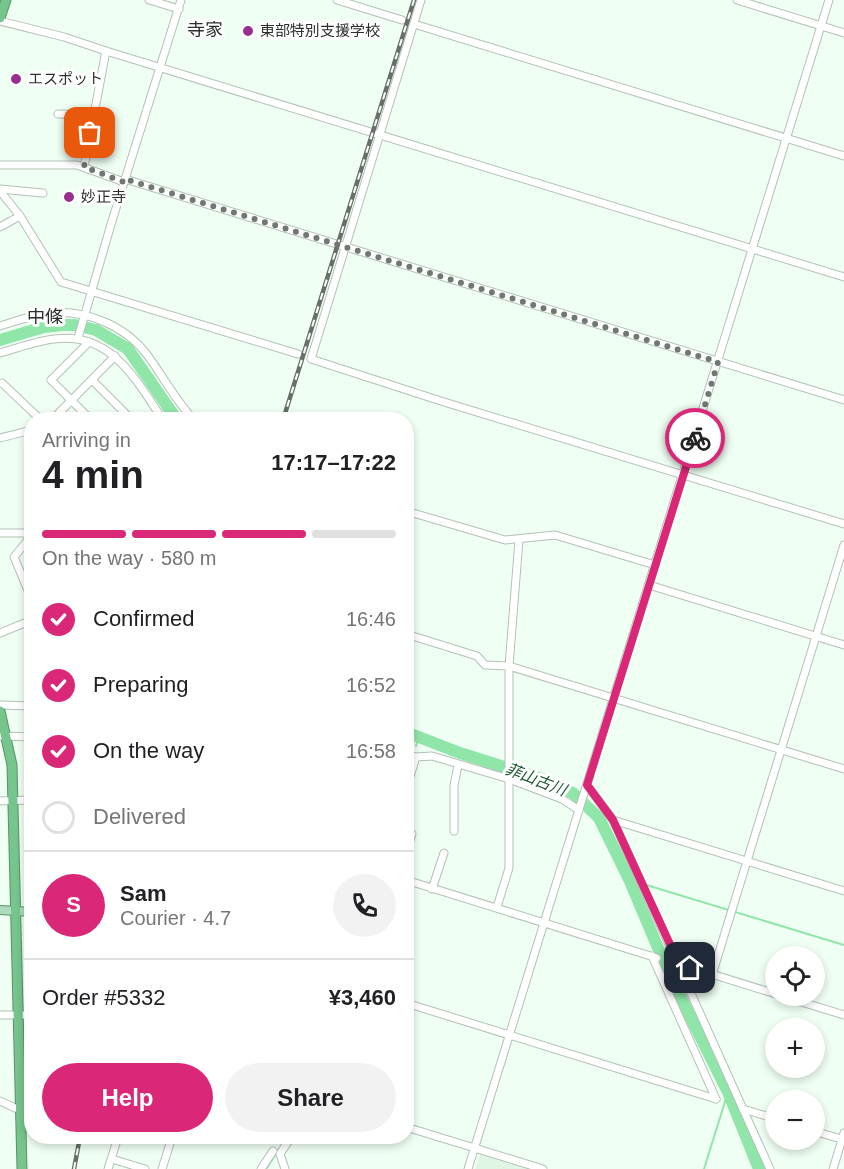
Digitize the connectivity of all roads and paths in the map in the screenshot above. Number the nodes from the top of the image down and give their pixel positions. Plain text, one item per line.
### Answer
1 (6, 0) edge
2 (148, 0) edge
3 (181, 0) edge
4 (337, 0) edge
5 (421, 0) edge
6 (737, 0) edge
7 (829, 0) edge
8 (178, 9) junction
9 (0, 19) edge
10 (402, 20) dead end
11 (414, 24) junction
12 (821, 26) junction
13 (844, 33) edge
14 (106, 51) junction
15 (160, 68) junction
16 (58, 114) dead end
17 (94, 115) junction
18 (380, 135) junction
19 (787, 138) junction
20 (844, 156) edge
21 (0, 165) edge
22 (84, 167) junction
23 (125, 180) junction
24 (0, 190) edge
25 (43, 193) dead end
26 (20, 216) junction
27 (0, 226) edge
28 (345, 247) junction
29 (753, 249) junction
30 (844, 278) edge
31 (91, 291) junction
32 (83, 316) junction
33 (0, 326) edge
34 (78, 337) junction
35 (89, 342) junction
36 (0, 353) edge
37 (298, 354) dead end
38 (115, 356) junction
39 (718, 362) junction
40 (92, 380) junction
41 (2, 383) dead end
42 (72, 400) junction
43 (844, 400) edge
44 (33, 412) edge
45 (60, 412) edge
46 (83, 412) edge
47 (124, 412) edge
48 (158, 412) edge
49 (188, 412) edge
50 (24, 432) edge
51 (0, 438) edge
52 (683, 475) junction
53 (414, 513) edge
54 (844, 524) edge
55 (0, 532) edge
56 (24, 534) edge
57 (519, 540) junction
58 (24, 544) edge
59 (844, 545) edge
60 (656, 565) junction
61 (24, 581) edge
62 (649, 585) junction
63 (24, 623) edge
64 (0, 633) edge
65 (414, 636) edge
66 (816, 637) junction
67 (844, 645) edge
68 (509, 666) junction
69 (615, 697) junction
70 (0, 705) edge
71 (24, 706) edge
72 (0, 711) edge
73 (3, 736) edge
74 (24, 737) edge
75 (781, 749) junction
76 (416, 757) joint
77 (414, 763) edge
78 (458, 765) junction
79 (844, 769) edge
80 (509, 778) junction
81 (587, 787) junction
82 (14, 799) junction
83 (24, 800) edge
84 (0, 801) edge
85 (579, 809) junction
86 (613, 820) junction
87 (454, 831) dead end
88 (444, 853) dead end
89 (746, 861) junction
90 (414, 883) edge
91 (432, 889) junction
92 (844, 891) edge
93 (497, 907) junction
94 (0, 910) edge
95 (15, 911) junction
96 (24, 912) edge
97 (544, 923) junction
98 (679, 964) junction
99 (712, 975) junction
100 (765, 991) edge
101 (414, 1005) edge
102 (815, 1006) edge
103 (0, 1015) edge
104 (18, 1015) junction
105 (24, 1015) edge
106 (844, 1015) edge
107 (510, 1035) junction
108 (0, 1101) edge
109 (21, 1108) junction
110 (743, 1108) junction
111 (765, 1115) edge
112 (414, 1129) edge
113 (825, 1134) edge
114 (843, 1138) edge
115 (116, 1144) edge
116 (170, 1144) edge
117 (286, 1144) edge
118 (475, 1148) junction
119 (273, 1151) dead end
120 (112, 1159) junction
121 (22, 1169) edge
122 (108, 1169) edge
123 (145, 1169) edge
124 (162, 1169) edge
125 (261, 1169) edge
126 (285, 1169) edge
127 (468, 1169) edge
128 (543, 1169) edge
129 (770, 1169) edge
130 (833, 1169) edge

1 - 9 highway
2 - 8 street
3 - 8 street
4 - 10 street
5 - 11 street
6 - 12 street
7 - 12 street
8 - 15 street
9 - 14 street
11 - 18 street
11 - 19 street
12 - 13 street
12 - 19 street
14 - 15 street
14 - 17 street
15 - 18 street
15 - 23 street
16 - 17 street
17 - 22 street
18 - 28 street
18 - 29 street
19 - 20 street
19 - 29 street
21 - 22 street
22 - 23 street
23 - 28 street
23 - 31 street
24 - 25 street
24 - 26 street
26 - 27 street
26 - 31 street
28 - 39 street
28 - 52 street
29 - 30 street
29 - 39 street
31 - 32 street
31 - 37 street
32 - 33 street
32 - 34 street
32 - 49 street
34 - 35 street
34 - 36 street
35 - 38 street
35 - 42 street
38 - 40 street
38 - 48 street
39 - 43 street
39 - 52 street
40 - 42 street
40 - 47 street
41 - 44 street
42 - 45 street
42 - 46 street
50 - 51 street
52 - 54 street
52 - 60 street
53 - 57 street
55 - 56 street
57 - 60 street
57 - 68 street
58 - 61 street
59 - 66 street
60 - 62 street
62 - 66 street
62 - 69 street
63 - 64 street
65 - 68 street
66 - 67 street
66 - 75 street
68 - 69 street
68 - 80 street
69 - 75 street
69 - 81 street
70 - 71 street
72 - 73 highway
73 - 74 street
73 - 82 highway
75 - 79 street
75 - 89 street
76 - 77 street
76 - 78 street
78 - 80 street
78 - 87 street
80 - 85 street
80 - 93 street
81 - 85 street
81 - 86 street
82 - 83 street
82 - 84 street
82 - 95 highway
85 - 97 street
86 - 89 street
86 - 98 street
88 - 91 street
89 - 92 street
89 - 99 street
90 - 91 street
91 - 93 street
93 - 97 street
94 - 95 main road
95 - 96 main road
95 - 104 highway
97 - 107 street
97 - 107 street
98 - 99 street
98 - 110 street
99 - 100 street
101 - 107 street
102 - 106 street
103 - 104 street
104 - 105 street
104 - 109 highway
107 - 118 street
108 - 109 street
109 - 121 highway
110 - 111 street
110 - 129 street
112 - 118 street
113 - 114 street
114 - 130 street
115 - 120 street
116 - 124 street
117 - 126 street
118 - 127 street
118 - 128 street
119 - 125 street
120 - 122 street
120 - 123 street

